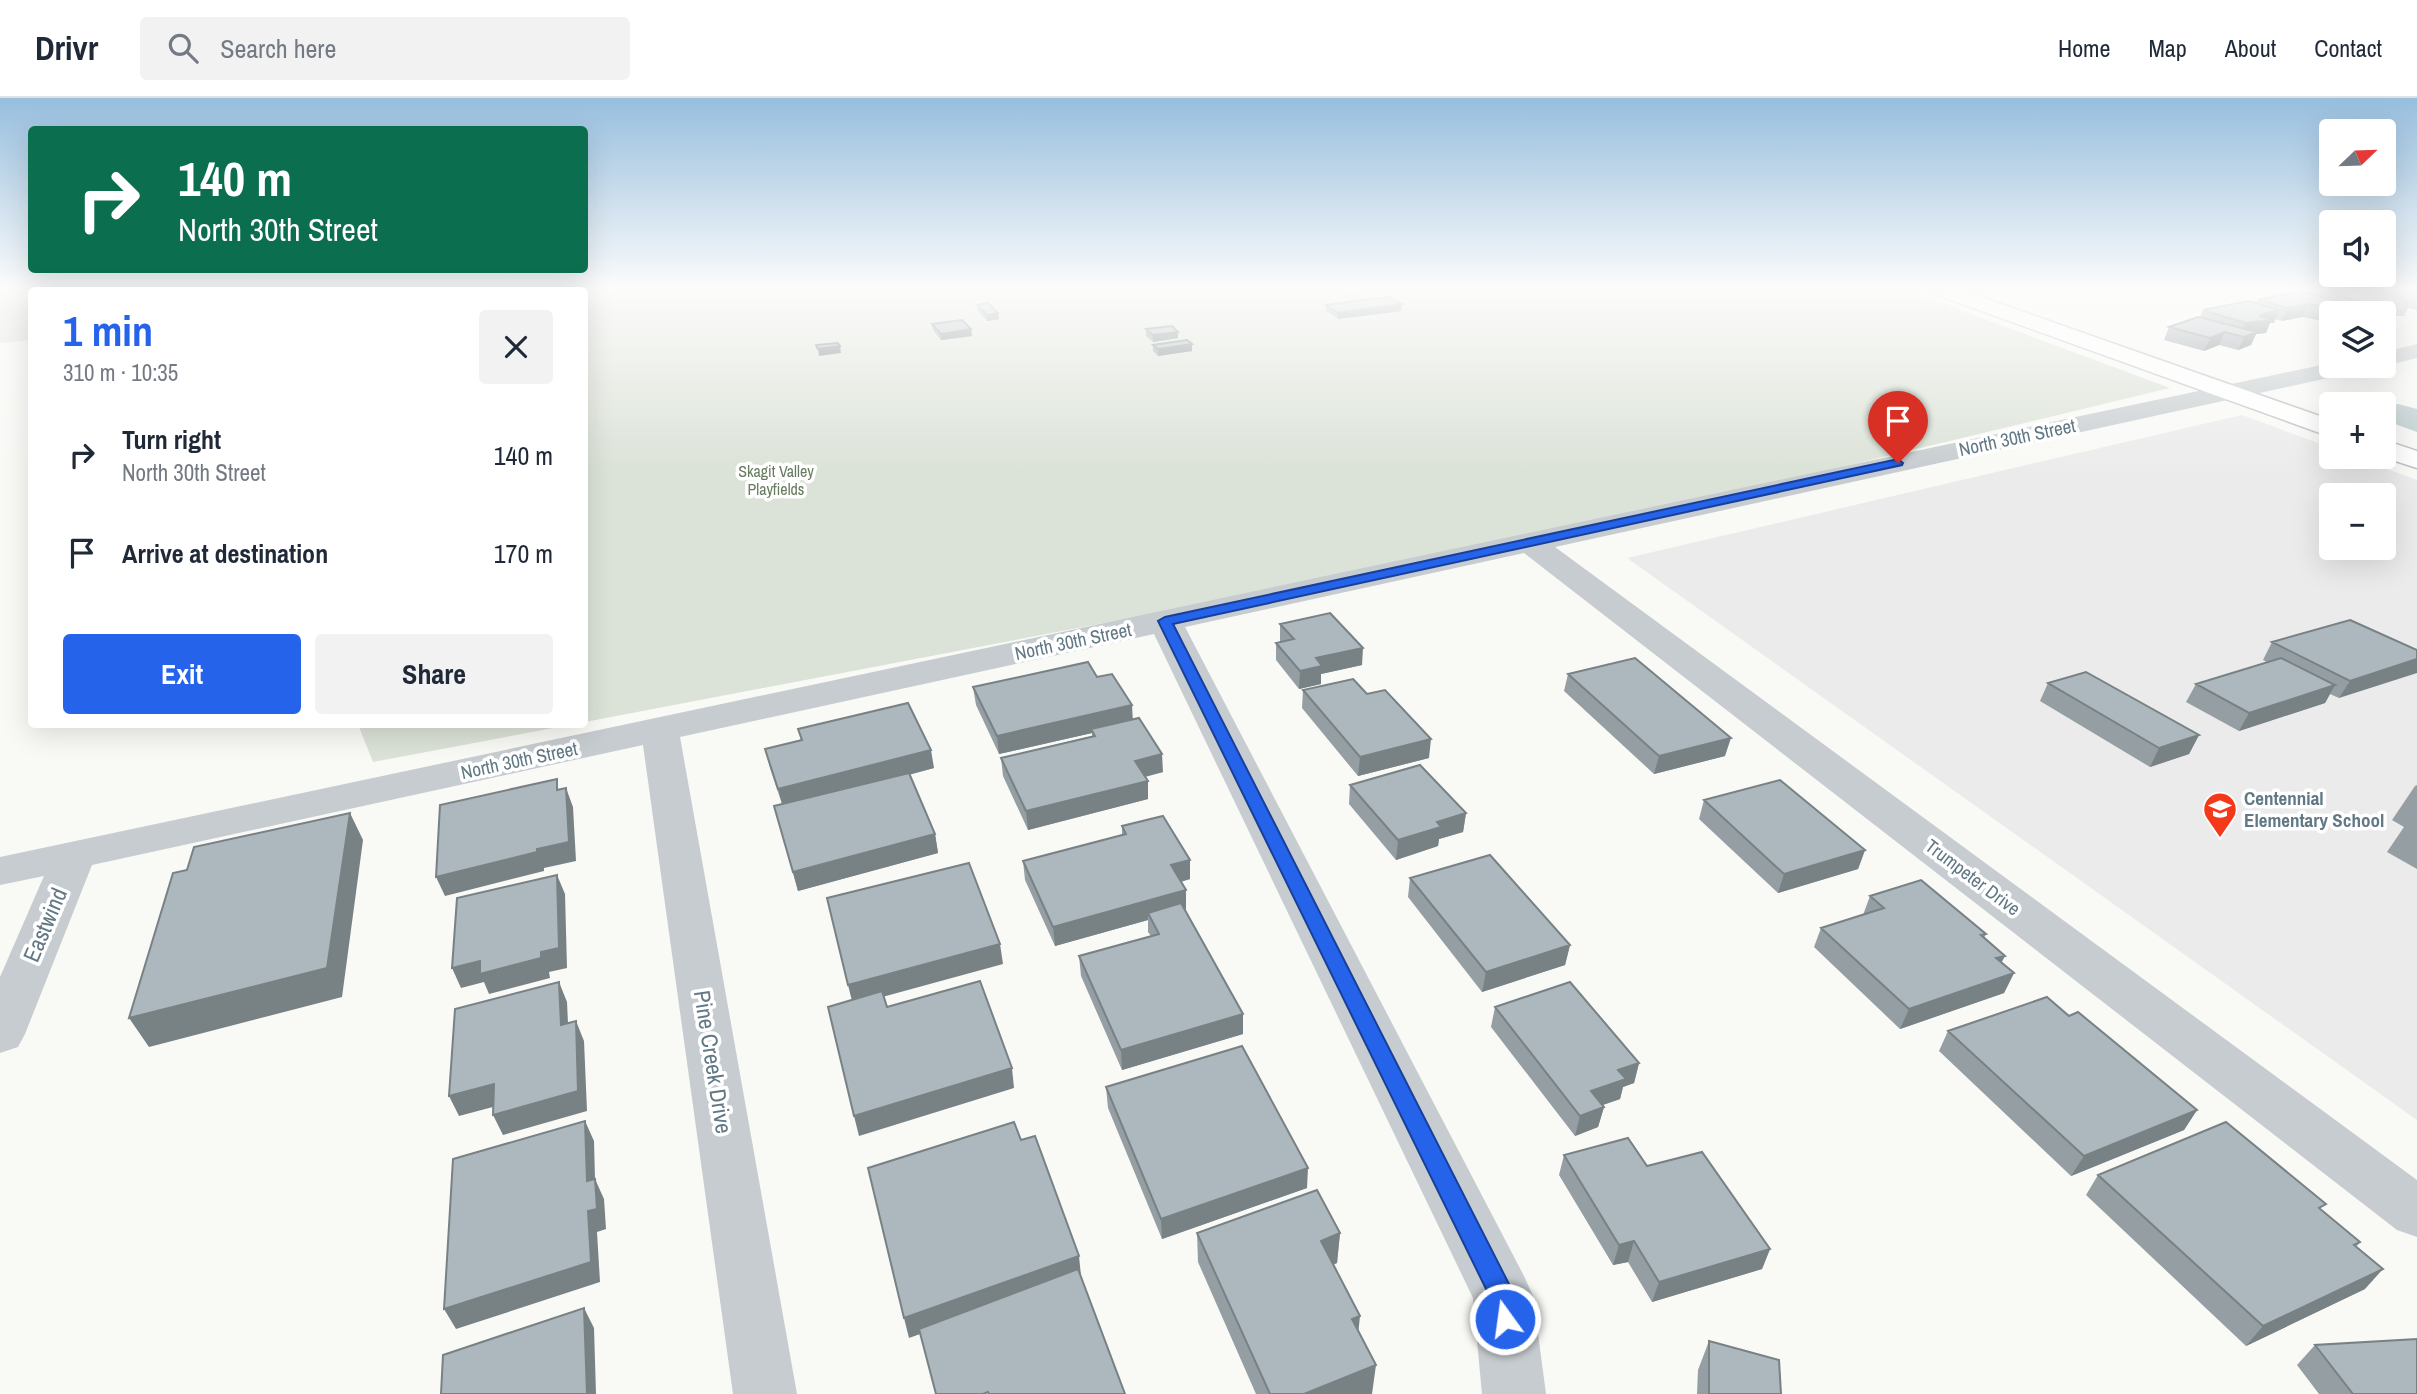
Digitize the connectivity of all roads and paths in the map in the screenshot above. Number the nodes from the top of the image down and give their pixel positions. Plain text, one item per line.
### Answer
1 (2115, 351) edge
2 (2415, 351) edge
3 (2396, 356) edge
4 (2319, 373) edge
5 (2229, 392) junction
6 (2319, 425) edge
7 (2396, 452) edge
8 (2417, 460) edge
9 (1530, 542) junction
10 (1165, 621) junction
11 (660, 730) junction
12 (75, 855) junction
13 (0, 871) edge
14 (0, 1034) edge
15 (2417, 1212) edge
16 (765, 1394) edge
17 (1514, 1394) edge

1 - 5 street
2 - 3 street
4 - 5 street, North 30th Street
5 - 6 street
5 - 9 street, North 30th Street
7 - 8 street
9 - 10 street, North 30th Street
9 - 15 street, Trumpeter Drive
10 - 11 street, North 30th Street
10 - 17 street
11 - 12 street, North 30th Street
11 - 16 street, Pine Creek Drive
12 - 13 street, North 30th Street
12 - 14 street, Eastwind

